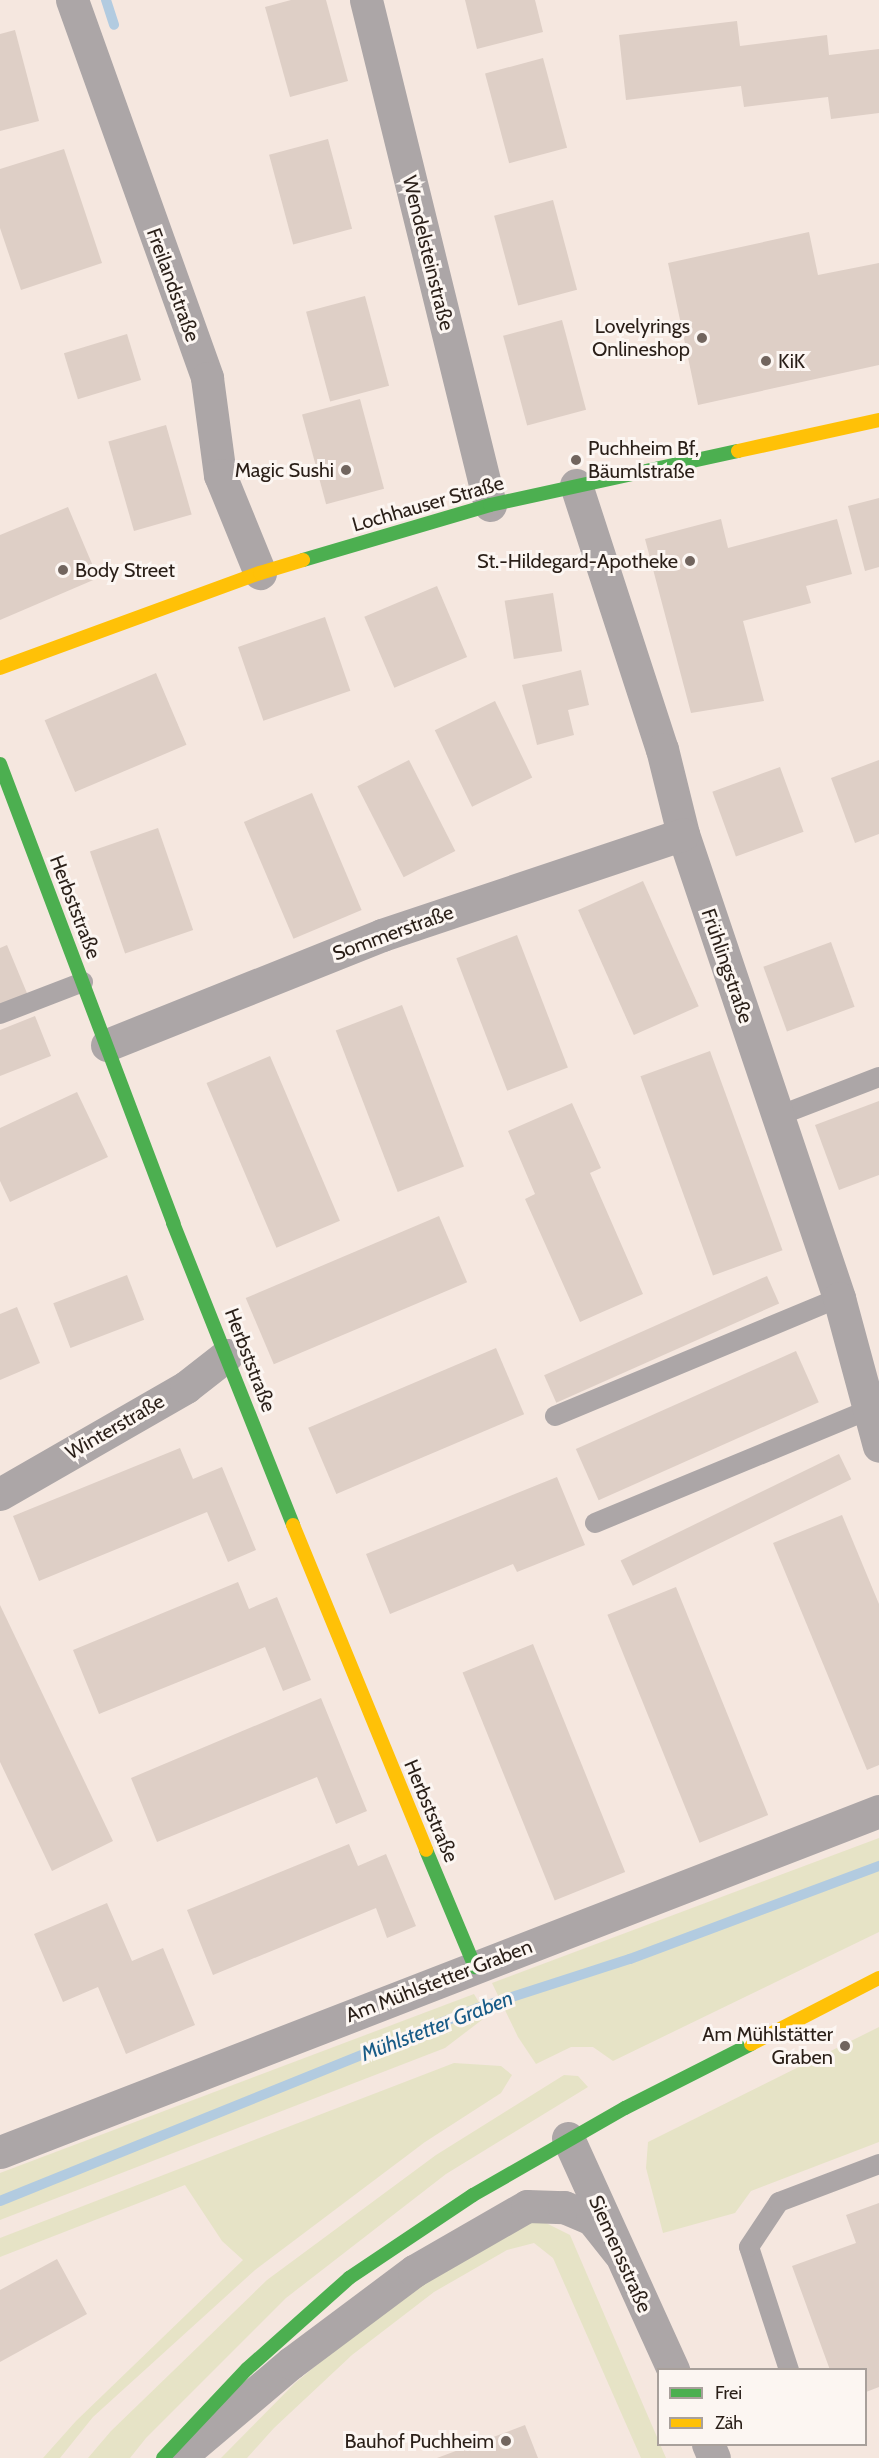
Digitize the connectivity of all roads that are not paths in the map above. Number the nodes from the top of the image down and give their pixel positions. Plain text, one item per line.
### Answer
1 (72, 0) edge
2 (366, 0) edge
3 (879, 420) edge
4 (576, 485) junction
5 (490, 505) junction
6 (260, 573) junction
7 (0, 668) edge
8 (0, 764) edge
9 (683, 834) junction
10 (83, 982) junction
11 (0, 1014) edge
12 (107, 1045) junction
13 (879, 1077) edge
14 (778, 1116) junction
15 (839, 1298) junction
16 (227, 1355) junction
17 (874, 1408) edge
18 (555, 1416) dead end
19 (879, 1446) edge
20 (0, 1494) edge
21 (595, 1523) dead end
22 (879, 1811) edge
23 (475, 1967) junction
24 (879, 1978) edge
25 (568, 2138) junction
26 (0, 2152) edge
27 (879, 2164) edge
28 (619, 2253) junction
29 (672, 2368) edge
30 (788, 2368) edge
31 (163, 2458) edge
32 (179, 2458) edge

1 - 6 street, Freilandstraße
2 - 5 street, Wendelsteinstraße
3 - 4 street, Lochhauser Straße
4 - 5 street, Lochhauser Straße
4 - 9 street, Frühlingstraße
5 - 6 street, Lochhauser Straße
6 - 7 street, Lochhauser Straße
8 - 10 street, Herbststraße
9 - 12 street, Sommerstraße
9 - 14 street, Frühlingstraße
10 - 11 lane
10 - 12 street, Herbststraße
12 - 16 street, Herbststraße
13 - 14 lane
14 - 15 street, Frühlingstraße
15 - 17 street, Frühlingstraße
15 - 18 lane
16 - 20 street, Winterstraße
16 - 23 street, Herbststraße
17 - 19 street, Frühlingstraße
17 - 21 lane
22 - 23 street, Am Mühlstetter Graben
23 - 26 street, Am Mühlstetter Graben
24 - 25 street
25 - 28 street, Siemensstraße
25 - 31 street
27 - 30 lane
28 - 29 street, Siemensstraße
28 - 32 street

